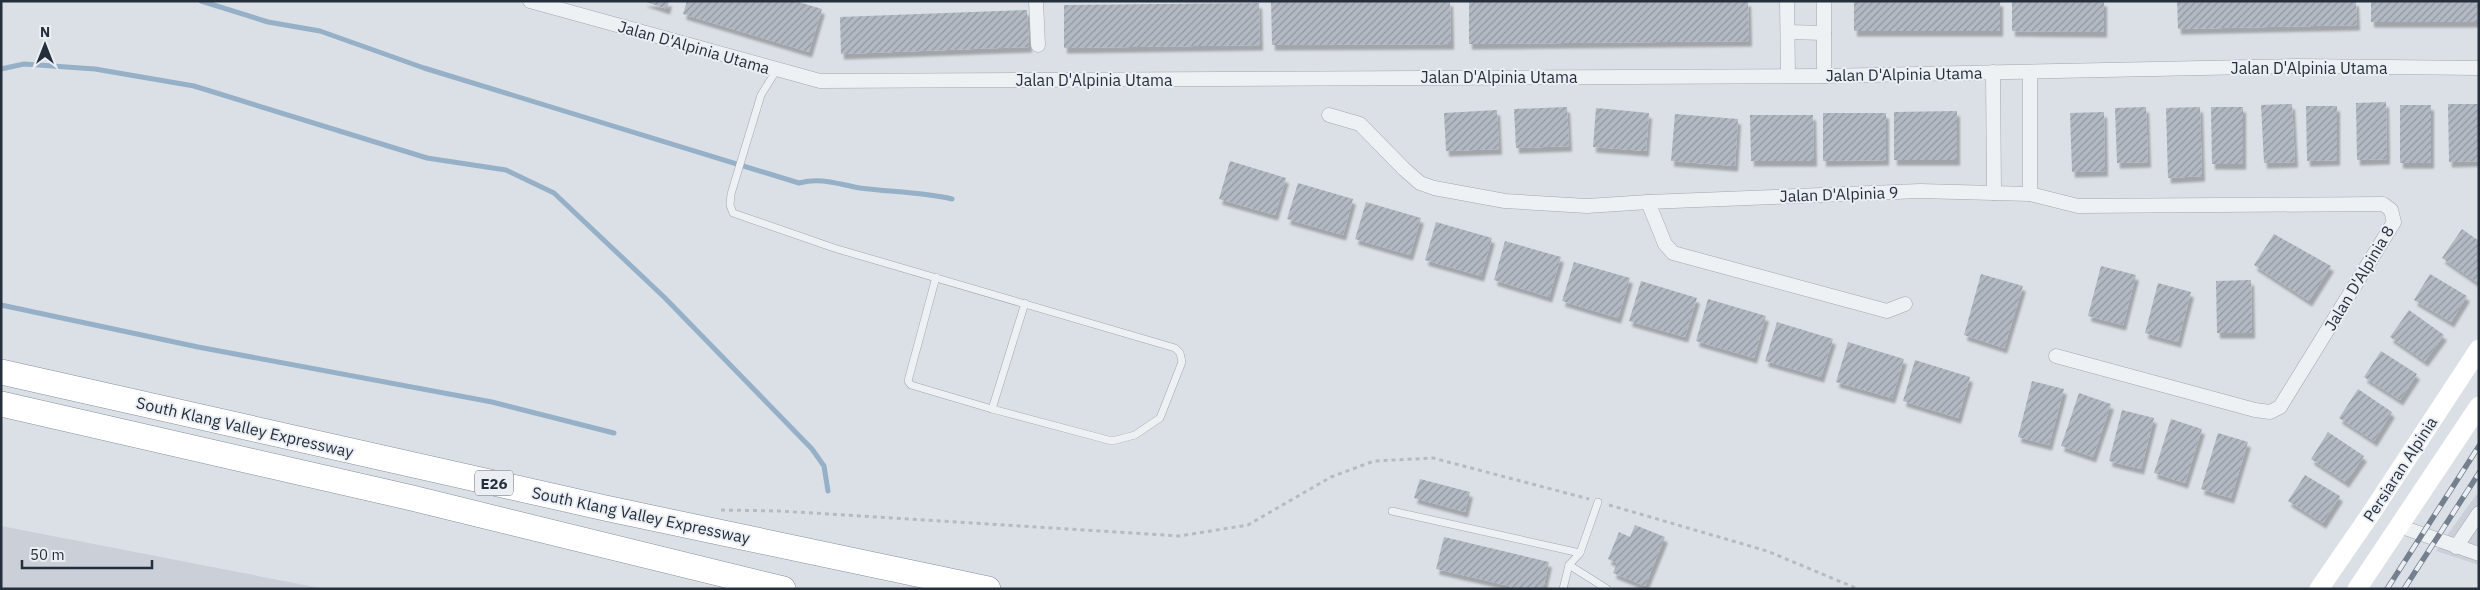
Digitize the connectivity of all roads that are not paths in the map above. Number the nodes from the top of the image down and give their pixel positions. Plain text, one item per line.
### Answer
1 (530, 1) edge
2 (1036, 1) edge
3 (1787, 1) edge
4 (1824, 1) edge
5 (1788, 32) junction
6 (1824, 32) junction
7 (1038, 45) dead end
8 (2479, 68) edge
9 (776, 70) junction
10 (1993, 72) junction
11 (2030, 72) junction
12 (1788, 75) junction
13 (1824, 76) junction
14 (1329, 114) dead end
15 (1994, 193) junction
16 (2030, 194) junction
17 (1648, 202) junction
18 (936, 277) junction
19 (1025, 303) junction
20 (1905, 304) dead end
21 (2479, 349) edge
22 (2056, 356) dead end
23 (1, 372) edge
24 (1, 404) edge
25 (2479, 406) edge
26 (992, 409) junction
27 (1598, 502) road end
28 (1392, 511) dead end
29 (2479, 513) edge
30 (2399, 526) junction
31 (2456, 547) junction
32 (1580, 553) junction
33 (2479, 554) edge
34 (1569, 565) junction
35 (783, 589) edge
36 (988, 589) edge
37 (1563, 589) edge
38 (1607, 589) edge
39 (2318, 589) edge
40 (2357, 589) edge

1 - 9 street, Jalan D'Alpinia Utama
2 - 7 street
3 - 5 street
4 - 6 street
5 - 6 street
5 - 12 street
6 - 13 street
8 - 11 street, Jalan D'Alpinia Utama
9 - 12 street, Jalan D'Alpinia Utama
9 - 18 lane
10 - 11 street, Jalan D'Alpinia Utama
10 - 13 street, Jalan D'Alpinia Utama
10 - 15 street
11 - 16 street
12 - 13 street, Jalan D'Alpinia Utama
14 - 17 street, Jalan D'Alpinia 9
15 - 16 street, Jalan D'Alpinia 9
15 - 17 street, Jalan D'Alpinia 9
16 - 22 street, Jalan D'Alpinia 8
17 - 20 street
18 - 19 lane
18 - 26 lane
19 - 26 lane
19 - 26 lane
21 - 39 main road, Persiaran Alpinia
23 - 36 highway, South Klang Valley Expressway / E26
24 - 35 highway, South Klang Valley Expressway / E26
25 - 30 main road, Persiaran Alpinia
27 - 32 lane
28 - 32 lane
29 - 31 street
30 - 31 street
30 - 40 main road, Persiaran Alpinia
31 - 33 street
32 - 34 lane
34 - 37 lane
34 - 38 lane

